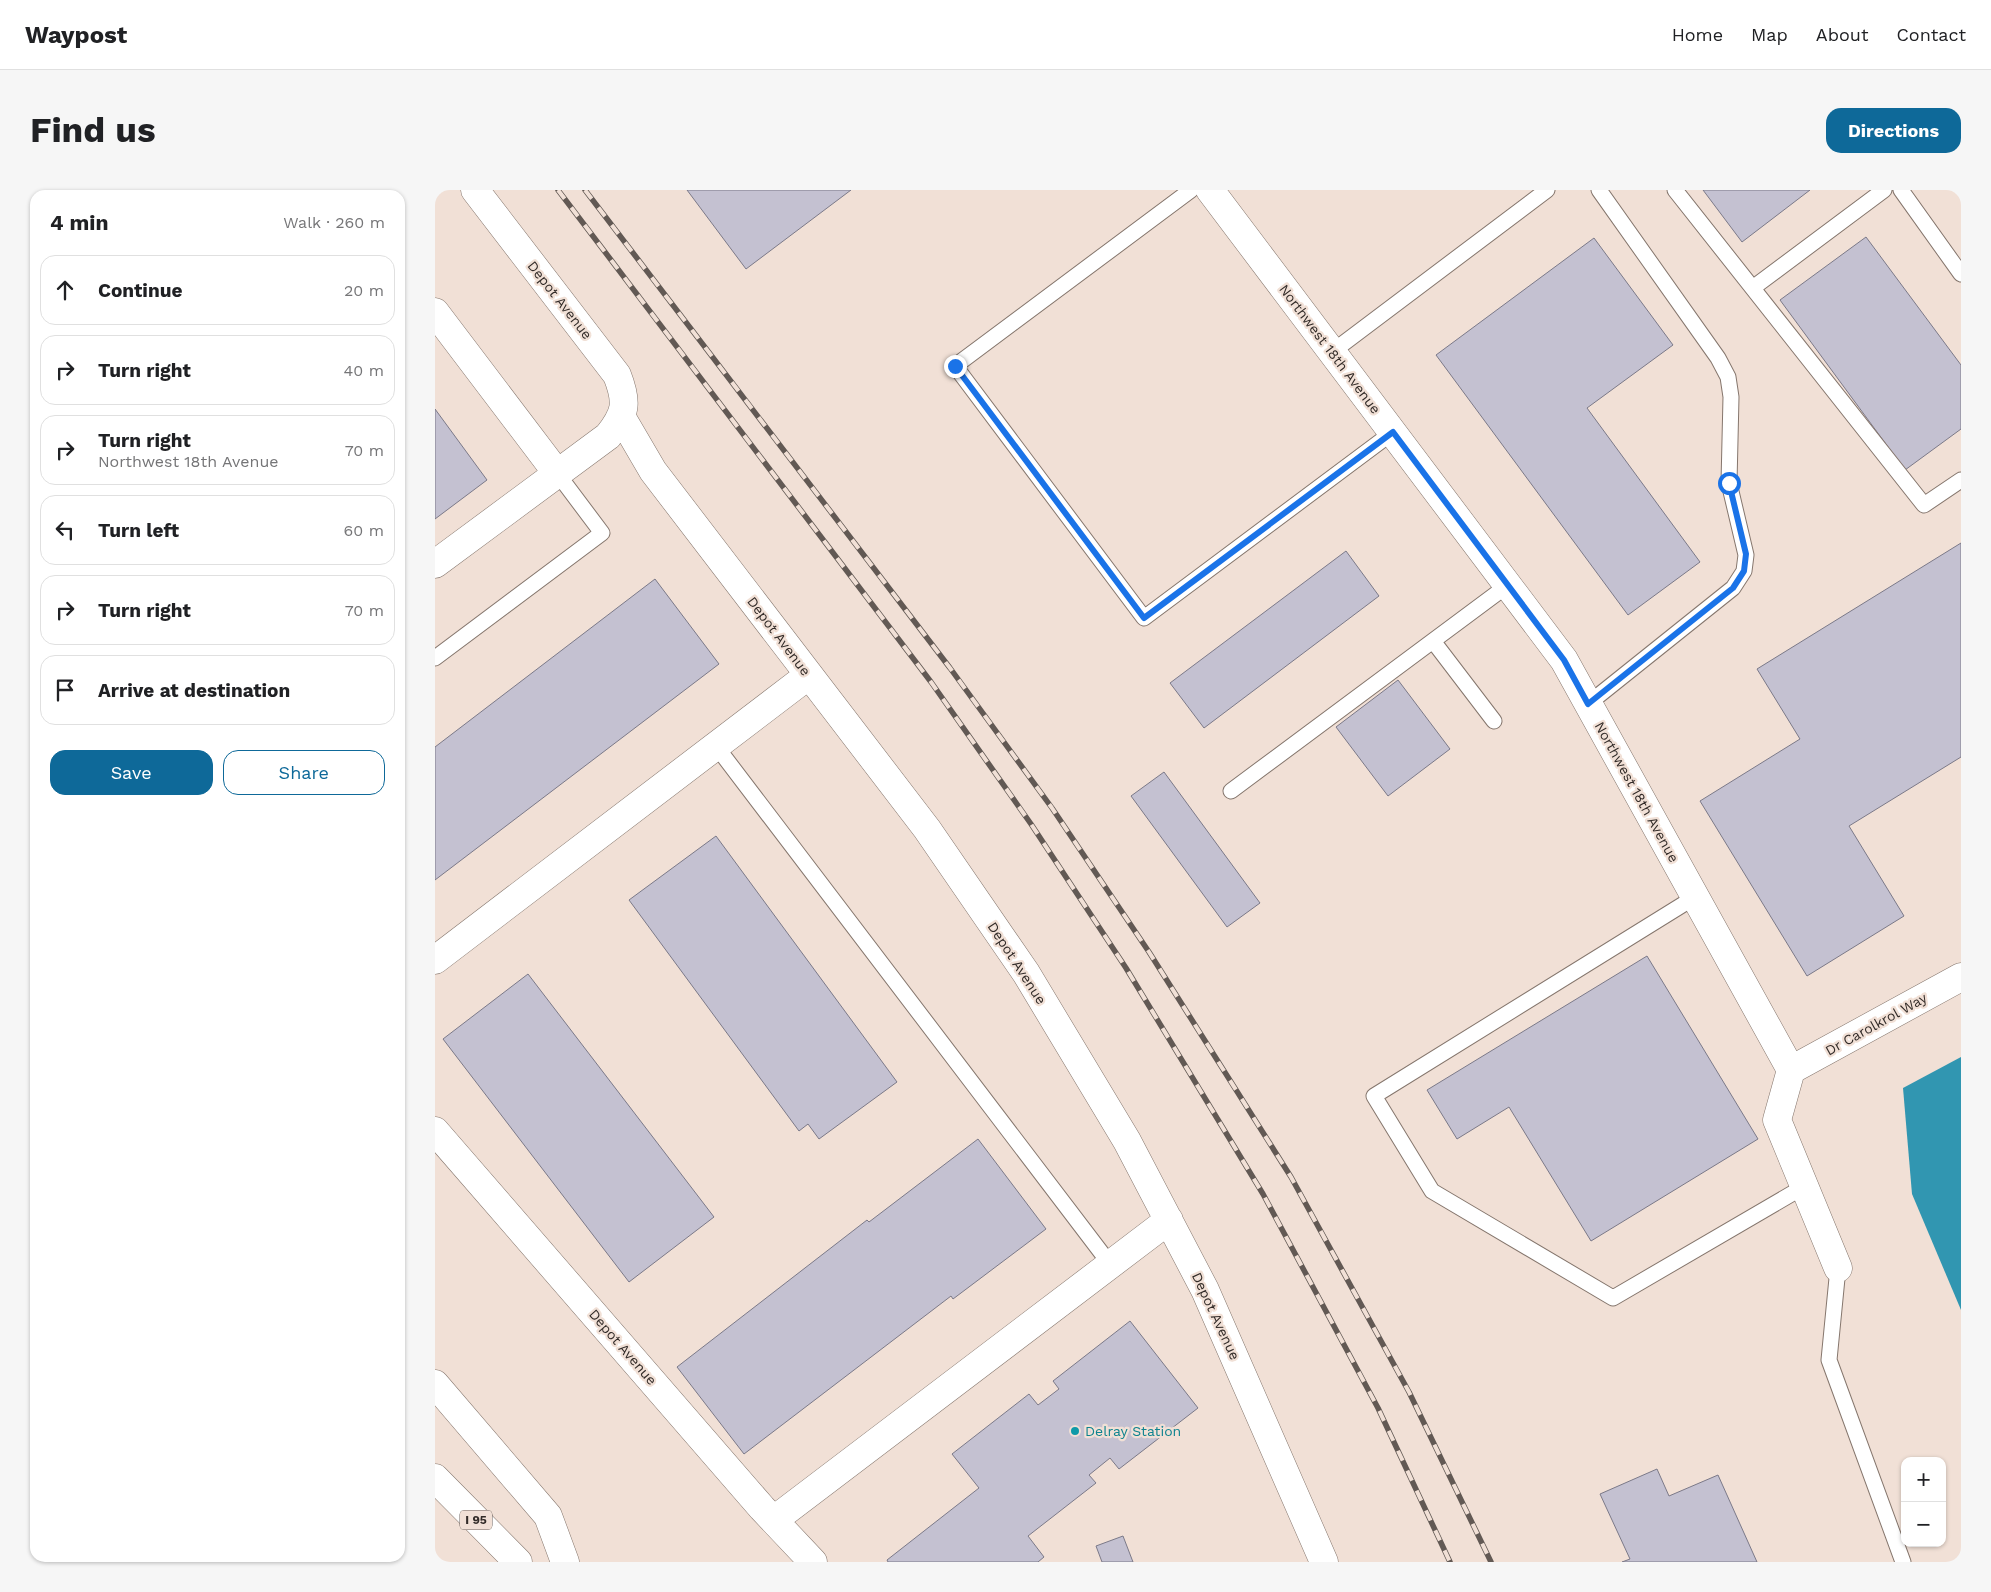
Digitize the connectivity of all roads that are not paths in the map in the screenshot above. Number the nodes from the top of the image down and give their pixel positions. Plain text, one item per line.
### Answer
1 (475, 190) edge
2 (1191, 190) edge
3 (1210, 190) edge
4 (1547, 190) edge
5 (1599, 190) edge
6 (1675, 190) edge
7 (1884, 190) edge
8 (1901, 190) edge
9 (1961, 274) edge
10 (1754, 287) junction
11 (435, 312) edge
12 (1332, 352) junction
13 (621, 418) junction
14 (1393, 432) junction
15 (557, 473) junction
16 (1961, 480) edge
17 (435, 564) edge
18 (1508, 585) junction
19 (1433, 641) junction
20 (435, 658) edge
21 (809, 675) junction
22 (1588, 704) junction
23 (1493, 721) dead end
24 (716, 746) junction
25 (1231, 791) dead end
26 (1695, 897) junction
27 (435, 960) edge
28 (1961, 977) edge
29 (1791, 1070) junction
30 (435, 1131) edge
31 (1805, 1186) junction
32 (1169, 1220) junction
33 (1110, 1264) junction
34 (1838, 1268) joint
35 (435, 1384) edge
36 (435, 1478) edge
37 (774, 1520) junction
38 (518, 1562) edge
39 (565, 1562) edge
40 (813, 1562) edge
41 (1323, 1562) edge
42 (1903, 1562) edge

1 - 13 main road, Depot Avenue
2 - 14 lane
3 - 12 main road, Northwest 18th Avenue
4 - 12 lane
5 - 22 lane
6 - 10 lane
7 - 10 lane
8 - 9 lane
10 - 16 lane
11 - 15 main road
12 - 14 main road, Northwest 18th Avenue
13 - 15 main road
13 - 21 main road, Depot Avenue
14 - 18 main road, Northwest 18th Avenue
15 - 17 main road
15 - 20 lane
18 - 19 lane
18 - 22 main road, Northwest 18th Avenue
19 - 23 lane
19 - 25 lane
21 - 24 main road
21 - 32 main road, Depot Avenue
22 - 26 main road, Northwest 18th Avenue
24 - 27 main road
24 - 33 lane
26 - 29 main road, Northwest 18th Avenue
26 - 31 lane
28 - 29 main road, Dr Carolkrol Way
29 - 31 main road
30 - 37 main road, Depot Avenue
31 - 34 main road
32 - 33 main road
32 - 41 main road, Depot Avenue
33 - 37 main road
34 - 42 lane
35 - 39 main road
36 - 38 main road, I 95
37 - 40 main road, Depot Avenue

